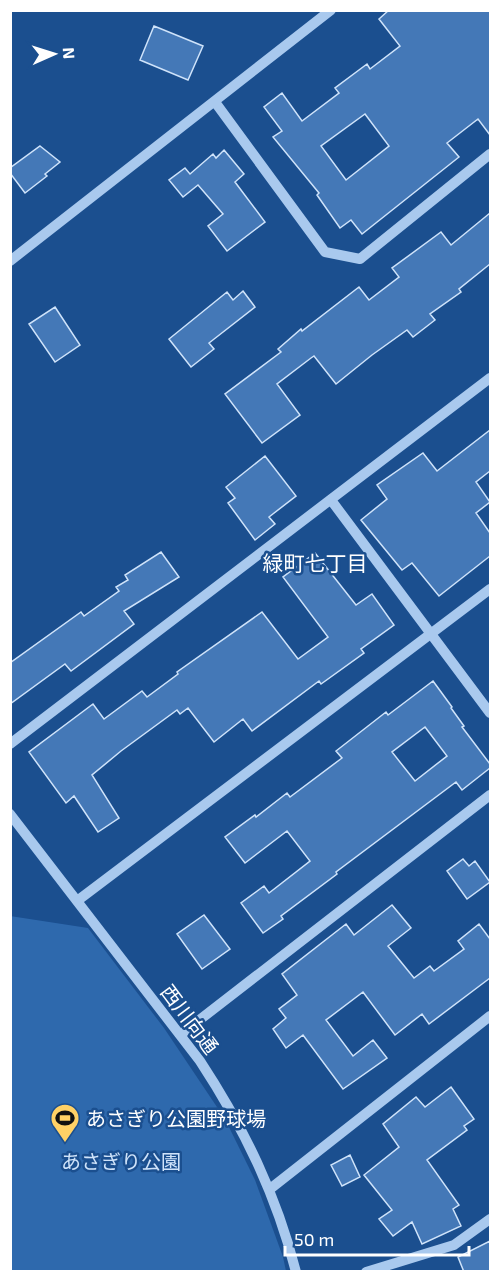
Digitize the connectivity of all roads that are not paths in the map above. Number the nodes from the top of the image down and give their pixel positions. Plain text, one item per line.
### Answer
1 (331, 10) edge
2 (214, 102) junction
3 (490, 154) edge
4 (10, 261) edge
5 (490, 378) edge
6 (331, 500) junction
7 (490, 589) edge
8 (431, 633) junction
9 (490, 713) edge
10 (10, 744) edge
11 (490, 795) edge
12 (10, 814) edge
13 (77, 902) junction
14 (490, 1017) edge
15 (180, 1035) junction
16 (270, 1189) junction
17 (490, 1219) edge
18 (296, 1272) edge
19 (366, 1272) edge

1 - 2 street
2 - 3 street
2 - 4 street
5 - 6 street
6 - 8 street
6 - 10 street
7 - 8 street
8 - 9 street
8 - 13 street
11 - 15 street
12 - 13 street, 西川向通
13 - 15 street, 西川向通
14 - 16 street
15 - 16 street, 西川向通
16 - 18 street, 西川向通
17 - 19 street

